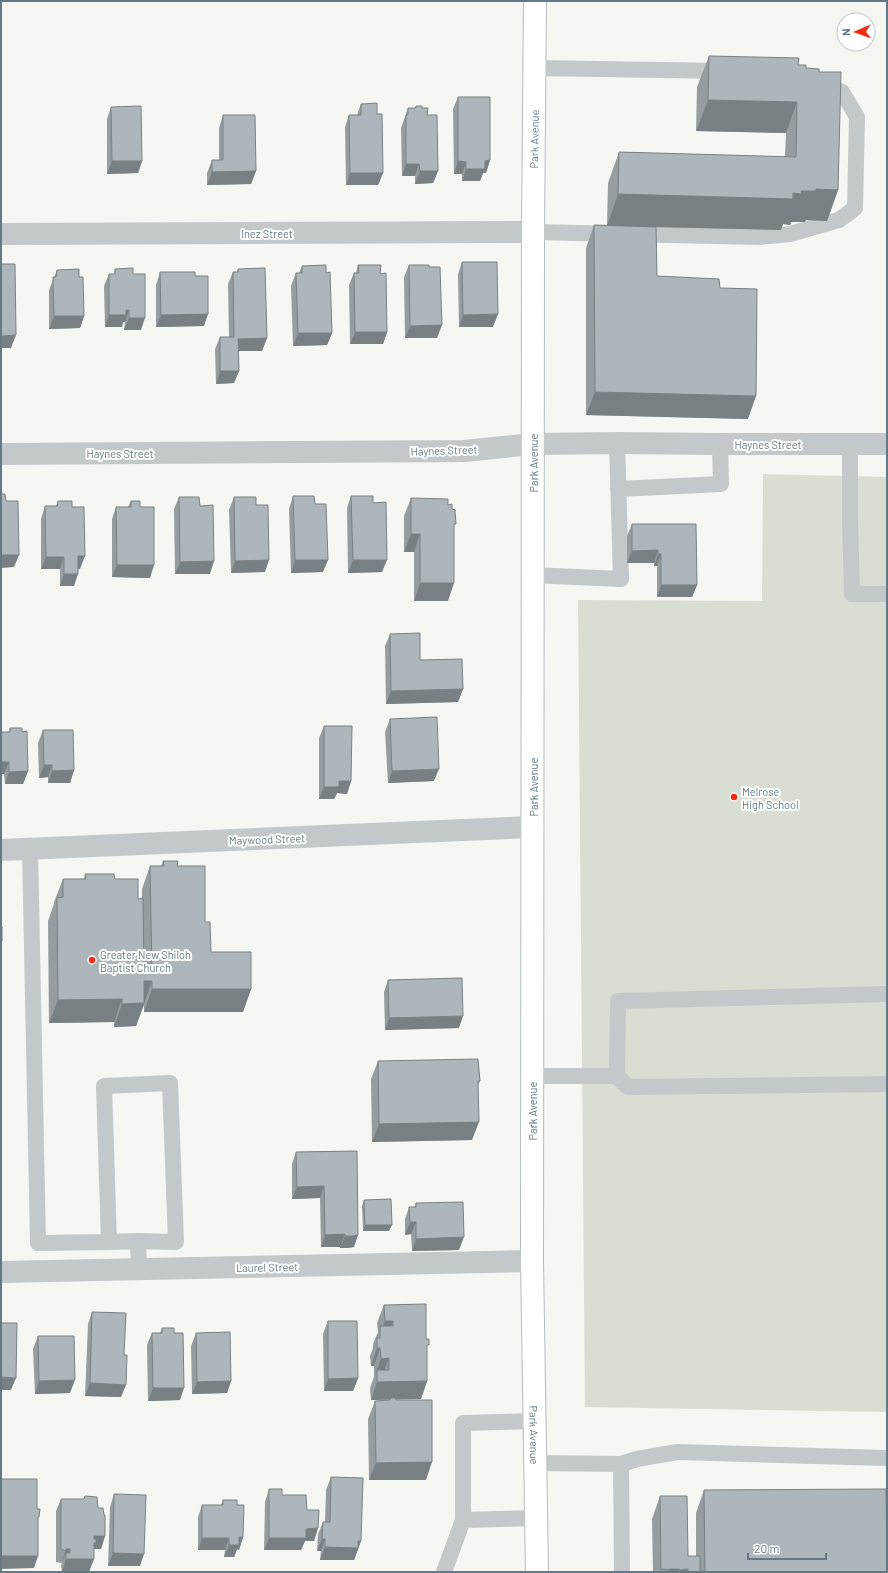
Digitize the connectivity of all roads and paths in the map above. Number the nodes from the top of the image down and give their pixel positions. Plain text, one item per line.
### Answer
1 (535, 1) edge
2 (534, 68) junction
3 (738, 71) edge
4 (807, 77) edge
5 (533, 232) junction
6 (1, 234) edge
7 (617, 443) junction
8 (533, 444) junction
9 (720, 444) junction
10 (850, 444) junction
11 (887, 444) edge
12 (1, 454) edge
13 (618, 489) junction
14 (532, 575) junction
15 (887, 594) edge
16 (533, 827) junction
17 (30, 849) junction
18 (1, 850) edge
19 (887, 994) edge
20 (532, 1076) junction
21 (617, 1076) junction
22 (887, 1084) edge
23 (138, 1241) junction
24 (109, 1242) junction
25 (532, 1262) junction
26 (138, 1269) junction
27 (1, 1272) edge
28 (535, 1421) junction
29 (887, 1458) edge
30 (535, 1463) junction
31 (621, 1464) junction
32 (536, 1518) junction
33 (463, 1520) junction
34 (444, 1572) edge
35 (537, 1572) edge
36 (622, 1572) edge

1 - 2 main road, Park Avenue
2 - 3 lane
2 - 5 main road, Park Avenue
4 - 5 lane
5 - 6 street, Inez Street
5 - 8 main road, Park Avenue
7 - 8 street, Haynes Street
7 - 9 street, Haynes Street
7 - 13 lane
8 - 12 street, Haynes Street
8 - 14 main road, Park Avenue
9 - 10 street, Haynes Street
9 - 13 lane
10 - 11 street, Haynes Street
10 - 15 lane
13 - 14 lane
14 - 16 main road, Park Avenue
16 - 17 street, Maywood Street
16 - 20 main road, Park Avenue
17 - 18 street, Maywood Street
17 - 24 lane
19 - 21 lane
20 - 21 lane
20 - 25 main road, Park Avenue
21 - 22 lane
23 - 24 lane
23 - 24 lane
23 - 26 lane
25 - 26 street, Laurel Street
25 - 28 main road, Park Avenue
26 - 27 street, Laurel Street
28 - 30 main road, Park Avenue
28 - 33 lane
29 - 31 lane
30 - 31 lane
30 - 32 main road, Park Avenue
31 - 36 lane
32 - 33 lane
32 - 35 main road, Park Avenue
33 - 34 lane

